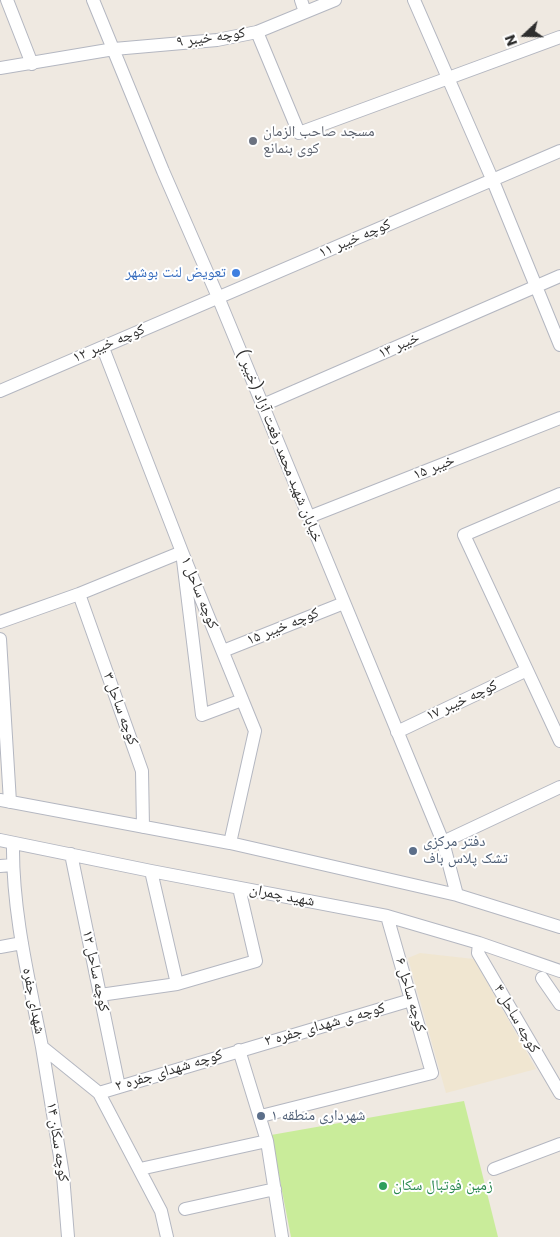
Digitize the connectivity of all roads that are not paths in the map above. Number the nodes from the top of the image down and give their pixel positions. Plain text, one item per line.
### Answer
1 (7, 0) edge
2 (93, 0) edge
3 (334, 0) edge
4 (414, 0) edge
5 (303, 6) edge
6 (257, 32) junction
7 (560, 37) edge
8 (114, 50) junction
9 (32, 64) junction
10 (5, 67) edge
11 (0, 76) edge
12 (448, 78) junction
13 (560, 151) edge
14 (493, 181) junction
15 (560, 276) edge
16 (536, 287) junction
17 (218, 297) junction
18 (560, 345) edge
19 (102, 348) junction
20 (0, 391) edge
21 (263, 405) junction
22 (560, 418) edge
23 (560, 494) edge
24 (309, 518) junction
25 (182, 552) junction
26 (79, 594) junction
27 (344, 603) junction
28 (0, 622) edge
29 (0, 639) edge
30 (223, 651) junction
31 (527, 670) junction
32 (242, 700) junction
33 (397, 732) junction
34 (560, 741) edge
35 (560, 787) edge
36 (5, 801) edge
37 (143, 827) junction
38 (0, 840) edge
39 (442, 842) junction
40 (13, 843) junction
41 (230, 843) junction
42 (71, 854) junction
43 (6, 865) edge
44 (151, 871) junction
45 (240, 888) junction
46 (457, 895) junction
47 (387, 916) junction
48 (560, 927) edge
49 (22, 943) junction
50 (479, 943) junction
51 (0, 947) edge
52 (560, 971) edge
53 (542, 978) dead end
54 (177, 984) junction
55 (100, 995) junction
56 (411, 1000) junction
57 (560, 1004) edge
58 (42, 1046) junction
59 (239, 1050) junction
60 (119, 1087) junction
61 (99, 1092) junction
62 (560, 1093) edge
63 (261, 1116) junction
64 (268, 1141) junction
65 (560, 1144) edge
66 (140, 1169) junction
67 (494, 1169) dead end
68 (274, 1189) junction
69 (185, 1209) dead end
70 (68, 1237) edge
71 (167, 1237) edge
72 (281, 1237) edge

1 - 9 street
2 - 8 street, ( خیبر) خیابان شهید محمد رفعت آزاد
3 - 5 street, کوچه خیبر ۹
4 - 12 street
5 - 6 street, کوچه خیبر ۹
6 - 8 street, کوچه خیبر ۹
6 - 12 street
7 - 12 street
8 - 9 street, کوچه خیبر ۹
8 - 17 street, ( خیبر) خیابان شهید محمد رفعت آزاد
9 - 10 street, کوچه خیبر ۹
10 - 11 street
12 - 14 street
13 - 14 street, کوچه خیبر ۱۱
14 - 16 street
14 - 17 street, کوچه خیبر ۱۱
15 - 16 street, خیبر ۱۳
16 - 18 street
16 - 21 street, خیبر ۱۳
17 - 19 street, کوچه خیبر ۱۲
17 - 21 street, ( خیبر) خیابان شهید محمد رفعت آزاد
19 - 20 street, کوچه خیبر ۱۲
19 - 25 street, کوچه ساحل ۱
21 - 24 street, ( خیبر) خیابان شهید محمد رفعت آزاد
22 - 24 street, خیبر ۱۵
23 - 31 street
24 - 27 street, ( خیبر) خیابان شهید محمد رفعت آزاد
25 - 26 street
25 - 30 street, کوچه ساحل ۱
25 - 32 street
26 - 28 street
26 - 37 street, کوچه ساحل ۳
27 - 30 street, کوچه خیبر ۱۵
27 - 33 street, ( خیبر) خیابان شهید محمد رفعت آزاد
29 - 36 street
30 - 32 street, کوچه ساحل ۱
31 - 33 street, کوچه خیبر ۱۷
31 - 34 street
32 - 41 street, کوچه ساحل ۱
33 - 39 street, ( خیبر) خیابان شهید محمد رفعت آزاد
35 - 39 street
36 - 37 street
37 - 41 street
38 - 40 street, شهید چمران
39 - 46 street, ( خیبر) خیابان شهید محمد رفعت آزاد
40 - 42 street, شهید چمران
40 - 43 street, شهدای جفره
41 - 46 street
42 - 44 street, شهید چمران
42 - 55 street, کوچه ساحل ۱۲
43 - 49 street, شهدای جفره
44 - 45 street, شهید چمران
44 - 54 street
45 - 47 street, شهید چمران
45 - 54 street
46 - 48 street
47 - 50 street, شهید چمران
47 - 56 street, کوچه ساحل ۶
49 - 51 street
49 - 58 street, شهدای جفره
50 - 52 street, شهید چمران
50 - 62 street, کوچه ساحل ۴
53 - 57 street
54 - 55 street
55 - 60 street, کوچه ساحل ۱۲
56 - 59 street, کوچه ی شهدای جفره ۲
56 - 63 street, کوچه ساحل ۶
58 - 61 street, شهدای جفره
58 - 70 street, کوچه سکان ۱۴
59 - 60 street, کوچه شهدای جفره ۲
59 - 63 street
60 - 61 street, کوچه شهدای جفره ۲
61 - 66 street, شهدای جفره
63 - 64 street
64 - 66 street
64 - 68 street
65 - 67 street
66 - 71 street, شهدای جفره
68 - 69 street
68 - 72 street

